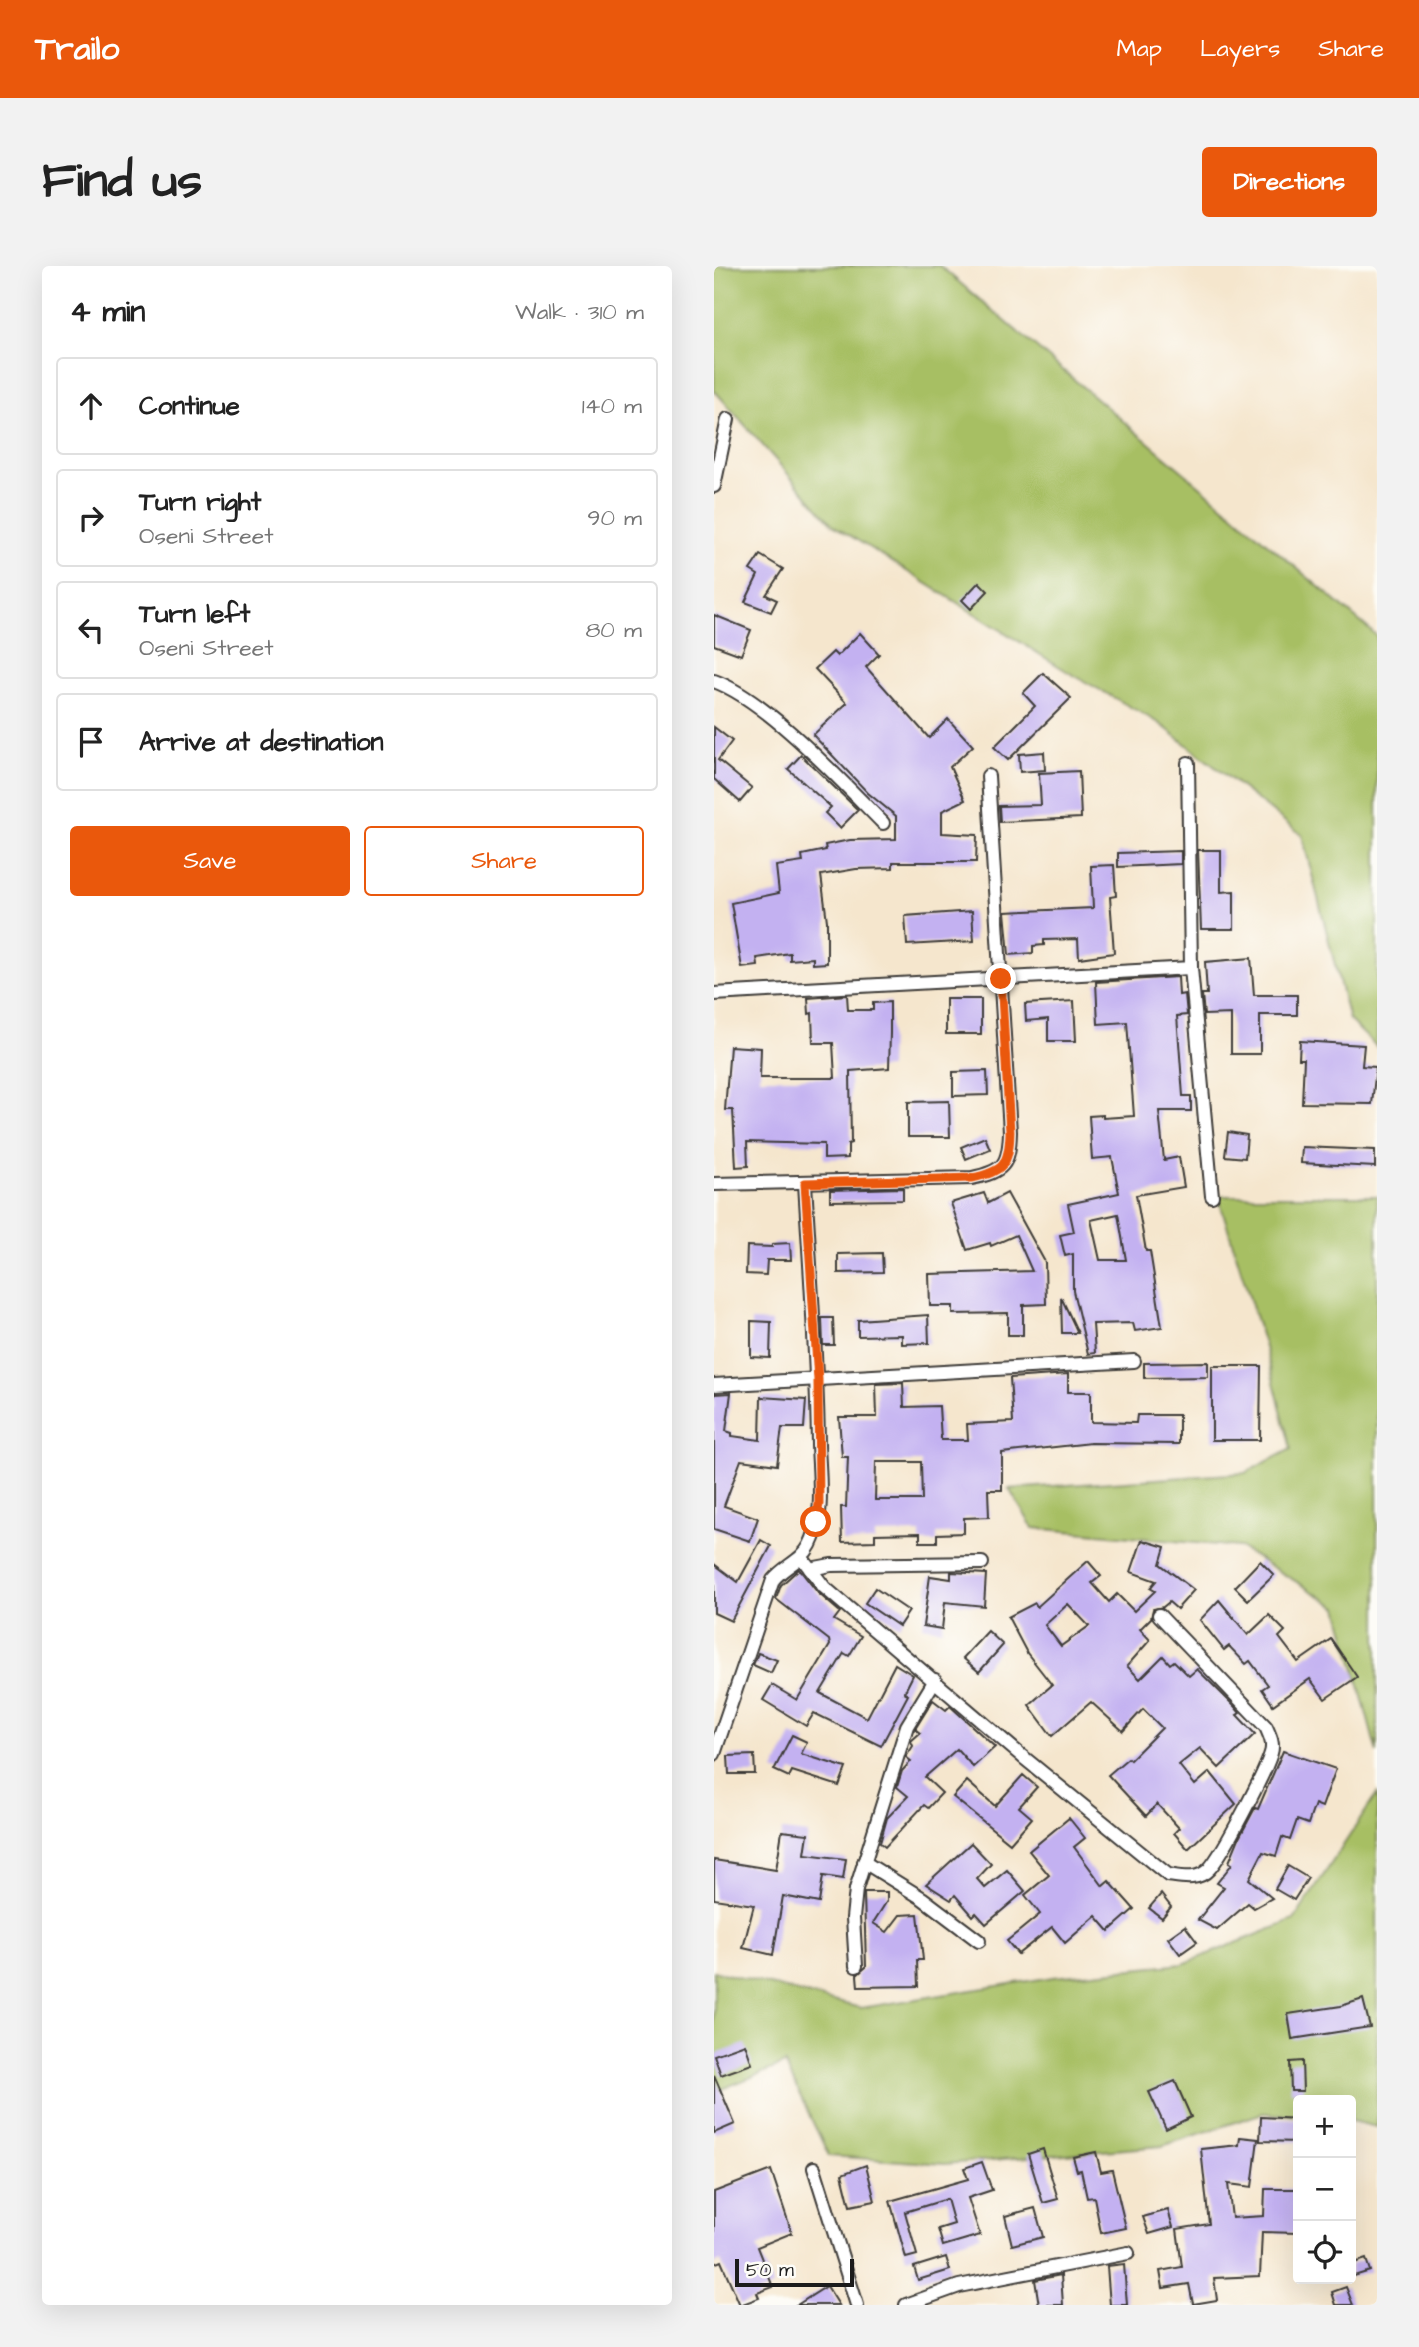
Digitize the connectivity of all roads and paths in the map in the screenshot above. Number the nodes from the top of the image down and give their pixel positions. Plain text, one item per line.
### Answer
1 (728, 419) dead end
2 (714, 486) edge
3 (714, 681) edge
4 (1188, 763) dead end
5 (988, 776) dead end
6 (883, 823) dead end
7 (1191, 968) junction
8 (1001, 979) junction
9 (714, 994) edge
10 (805, 1183) junction
11 (714, 1184) edge
12 (1212, 1196) dead end
13 (1134, 1361) dead end
14 (818, 1380) junction
15 (714, 1385) edge
16 (802, 1558) junction
17 (982, 1563) dead end
18 (810, 1569) junction
19 (1159, 1615) dead end
20 (935, 1680) junction
21 (714, 1754) edge
22 (864, 1862) junction
23 (979, 1941) dead end
24 (856, 1966) dead end
25 (814, 2168) dead end
26 (1128, 2253) dead end
27 (857, 2305) edge
28 (906, 2305) edge

1 - 2 street
3 - 6 street
4 - 7 street
5 - 8 street
7 - 8 street
7 - 12 street
8 - 9 street
8 - 10 street
10 - 11 street
10 - 14 street
13 - 14 street
14 - 15 street
14 - 16 street
16 - 18 street
16 - 21 street
17 - 18 street
18 - 20 street
19 - 20 street
20 - 22 street
22 - 23 street
22 - 24 street
25 - 27 street
26 - 28 street

